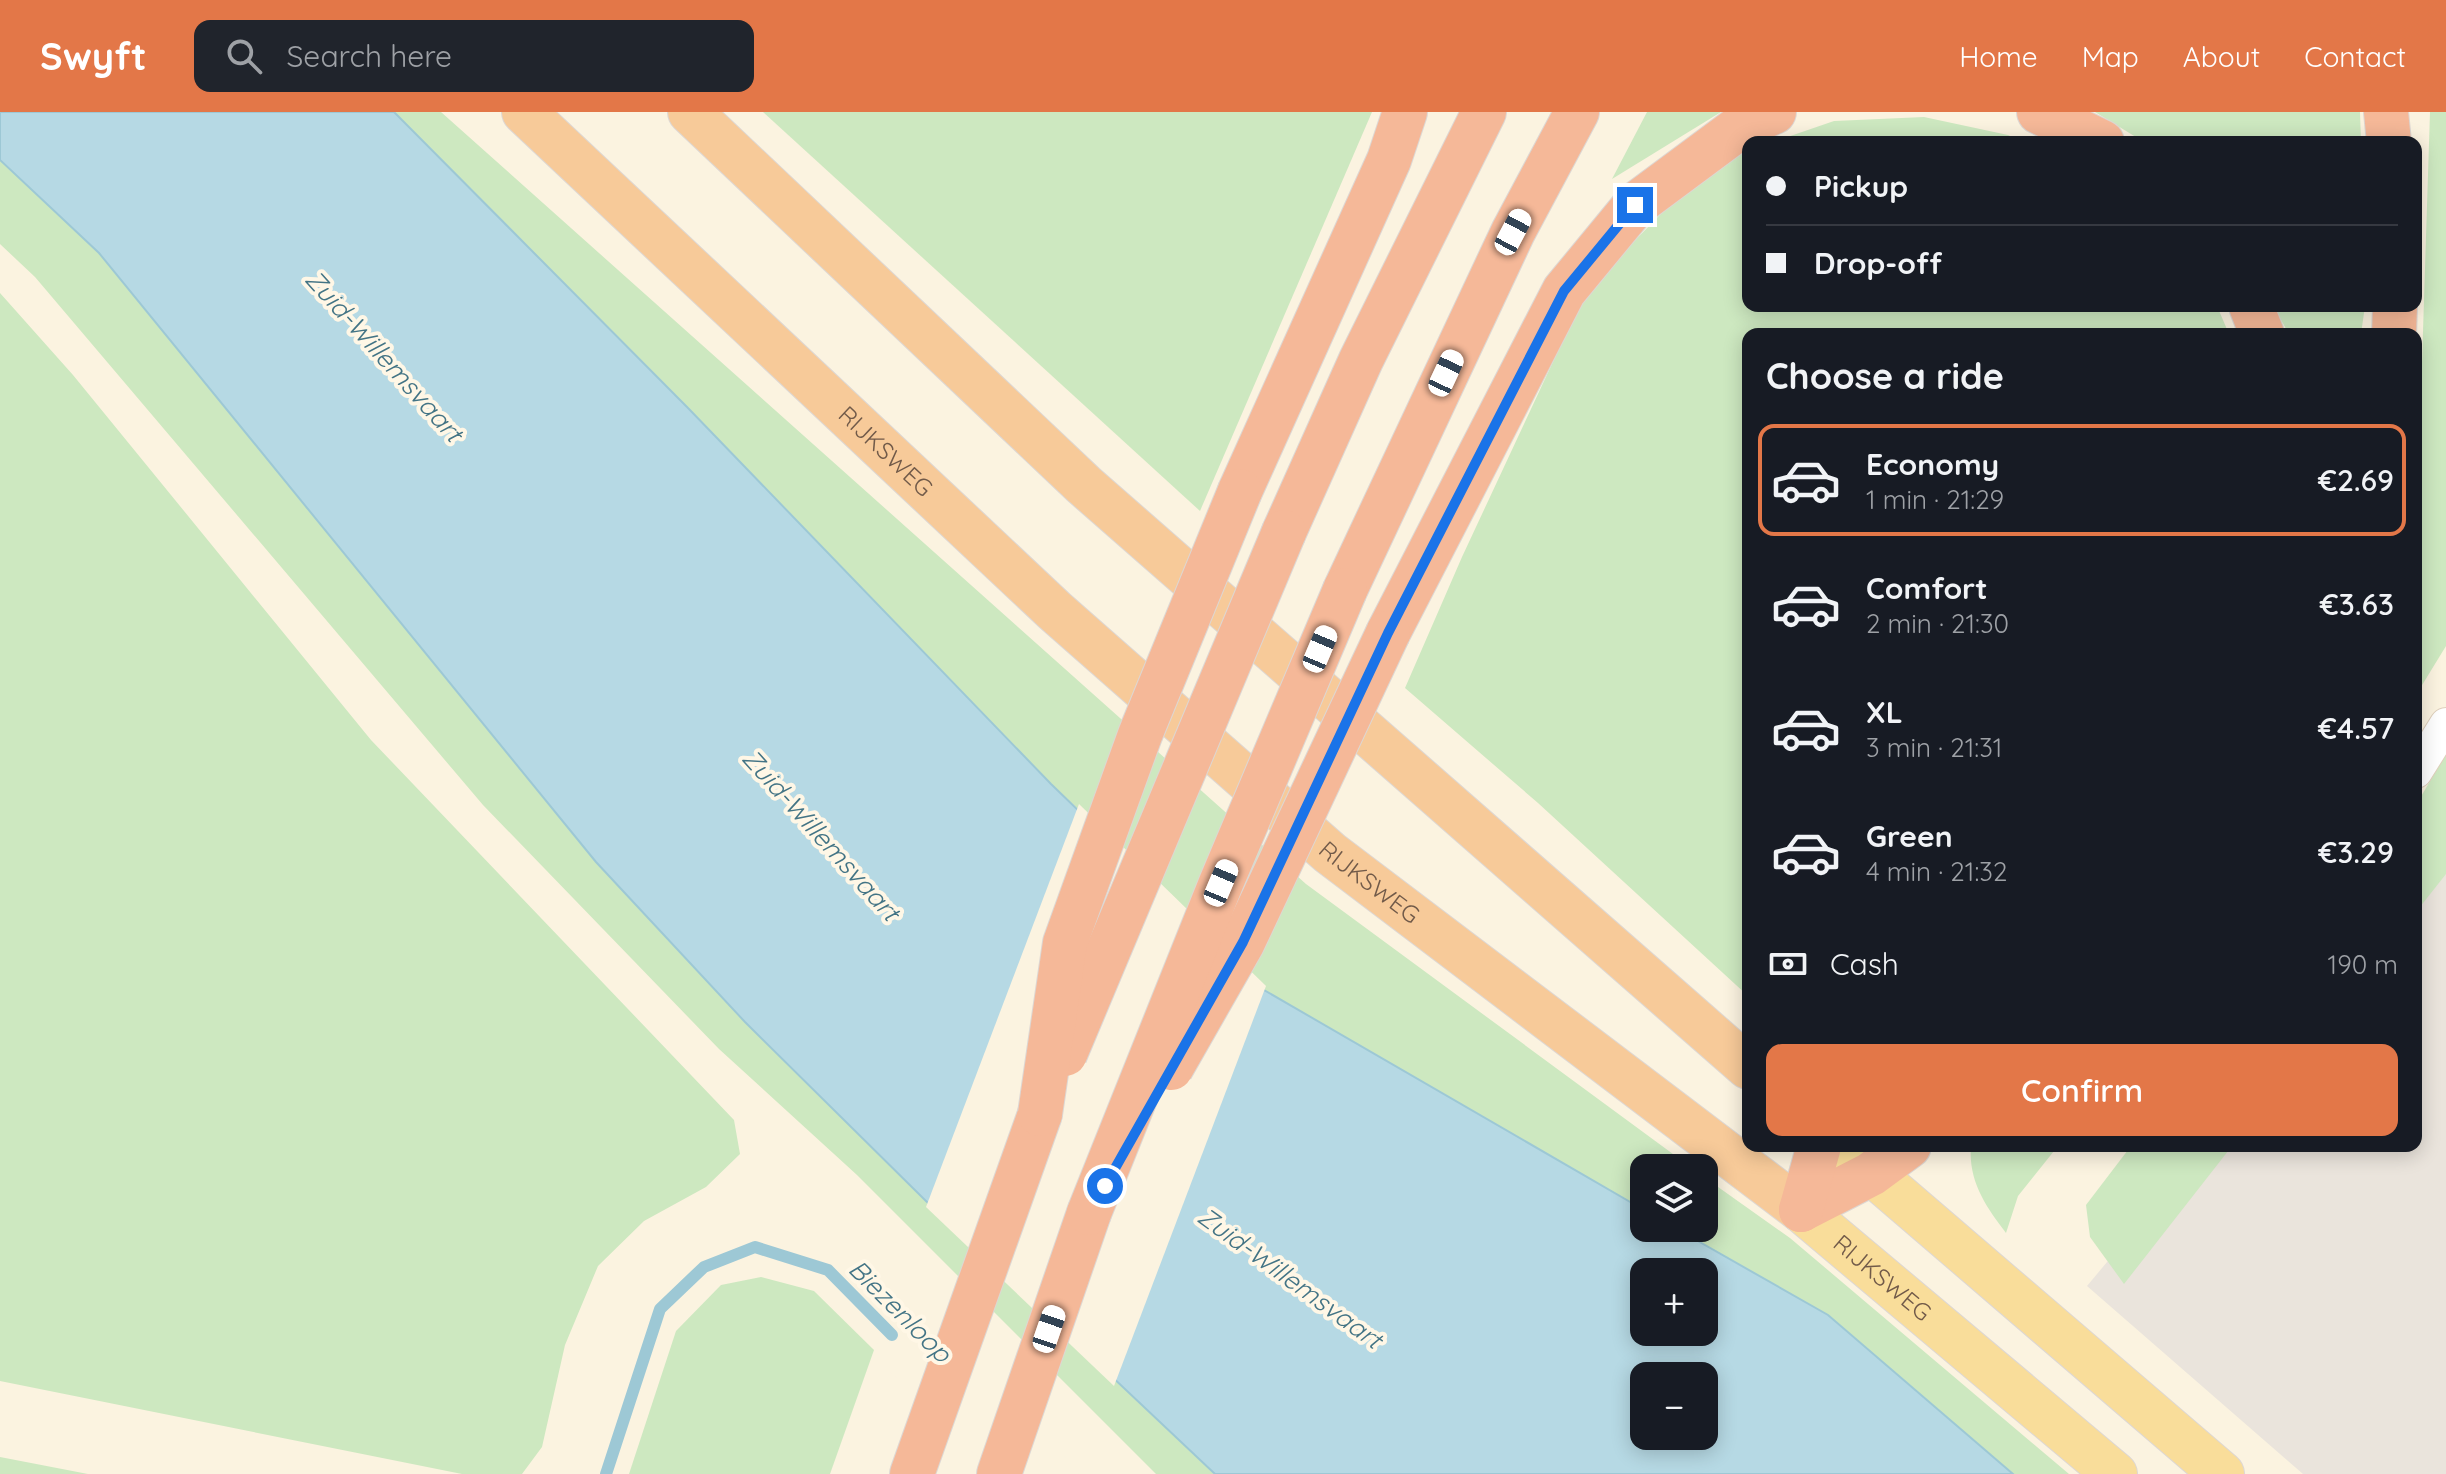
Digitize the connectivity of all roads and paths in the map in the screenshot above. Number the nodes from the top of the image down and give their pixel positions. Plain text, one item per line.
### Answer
1 (524, 112) edge
2 (690, 112) edge
3 (1405, 112) edge
4 (1484, 112) edge
5 (1577, 112) edge
6 (1774, 112) edge
7 (2039, 112) edge
8 (2386, 112) edge
9 (2089, 136) edge
10 (2388, 136) edge
11 (2446, 724) edge
12 (2422, 762) edge
13 (1742, 1062) edge
14 (1040, 1114) junction
15 (1817, 1152) edge
16 (1886, 1152) edge
17 (1855, 1160) edge
18 (1801, 1210) junction
19 (1089, 1213) junction
20 (912, 1474) edge
21 (999, 1474) edge
22 (2115, 1474) edge
23 (2222, 1474) edge

1 - 18 highway, RIJKSWEG
2 - 13 highway
3 - 14 highway, bridge
4 - 14 highway, bridge
5 - 19 highway, bridge
6 - 19 highway, bridge
7 - 9 highway
8 - 10 highway
11 - 12 street
14 - 20 highway
15 - 18 highway
16 - 17 highway
17 - 18 highway
17 - 23 main road
18 - 22 main road, RIJKSWEG
19 - 21 highway

